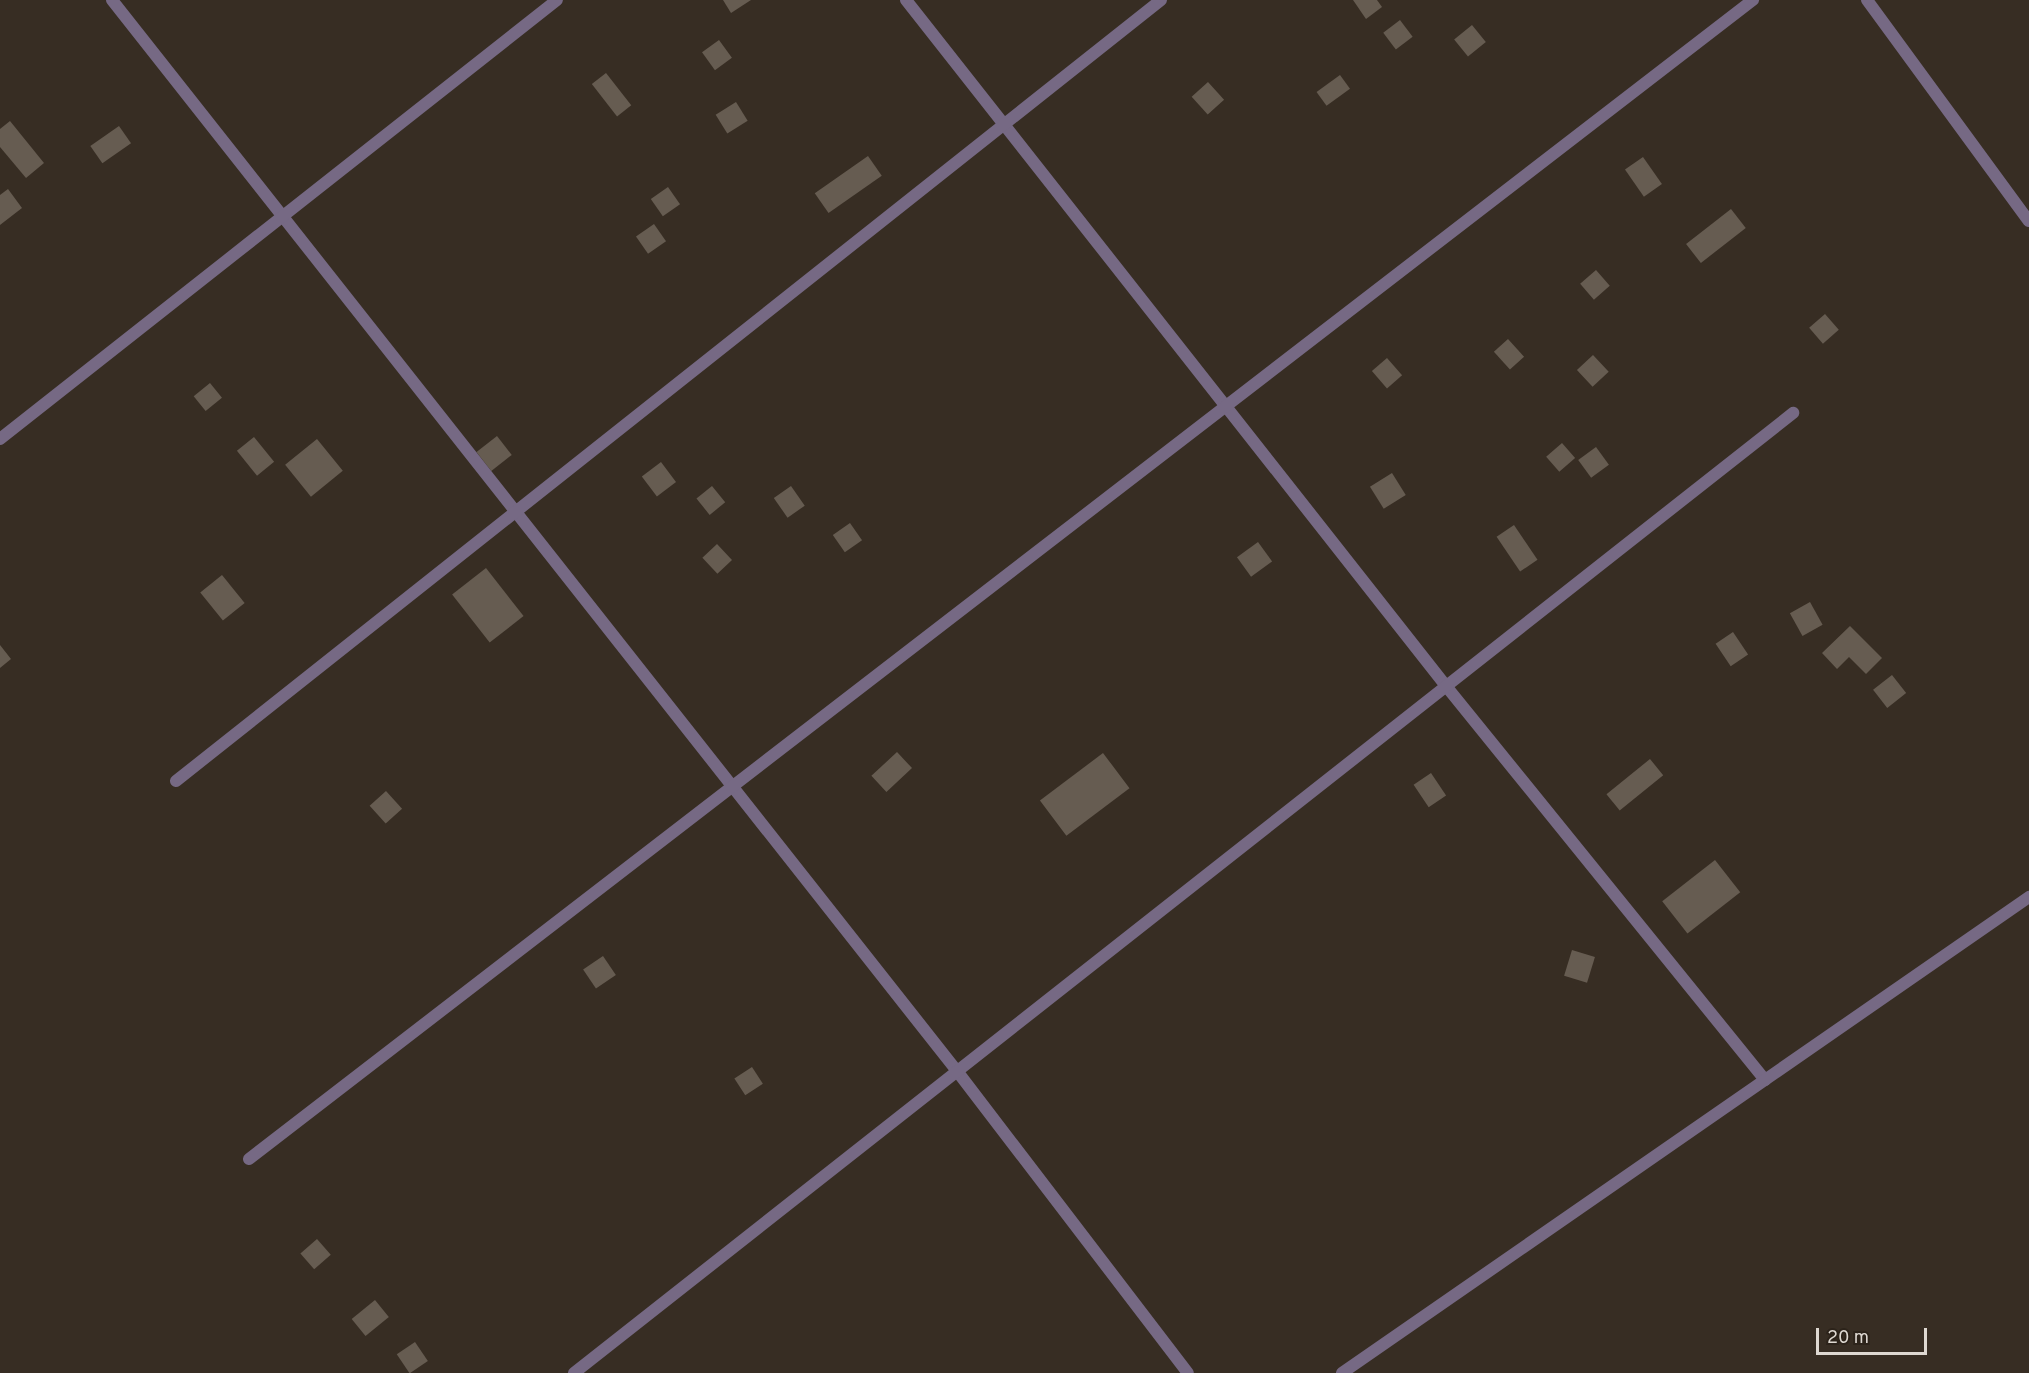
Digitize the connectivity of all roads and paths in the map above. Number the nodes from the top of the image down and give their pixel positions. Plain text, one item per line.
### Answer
1 (111, 0) edge
2 (557, 0) edge
3 (906, 0) edge
4 (1161, 0) edge
5 (1753, 0) edge
6 (1867, 0) edge
7 (1004, 125) junction
8 (282, 216) junction
9 (2029, 221) edge
10 (1226, 407) junction
11 (1792, 413) dead end
12 (0, 439) edge
13 (515, 512) junction
14 (1446, 686) junction
15 (176, 781) dead end
16 (733, 786) junction
17 (2029, 897) edge
18 (957, 1071) junction
19 (1765, 1080) junction
20 (249, 1159) dead end
21 (574, 1373) edge
22 (1188, 1373) edge
23 (1342, 1373) edge

1 - 8 street
2 - 8 street
3 - 7 street
4 - 7 street
5 - 10 street
6 - 9 street
7 - 10 street
7 - 13 street
8 - 12 street
8 - 13 street
10 - 14 street
10 - 16 street
11 - 14 street
13 - 15 street
13 - 16 street
14 - 18 street
14 - 19 street
16 - 18 street
16 - 20 street
17 - 19 street
18 - 21 street
18 - 22 street
19 - 23 street

